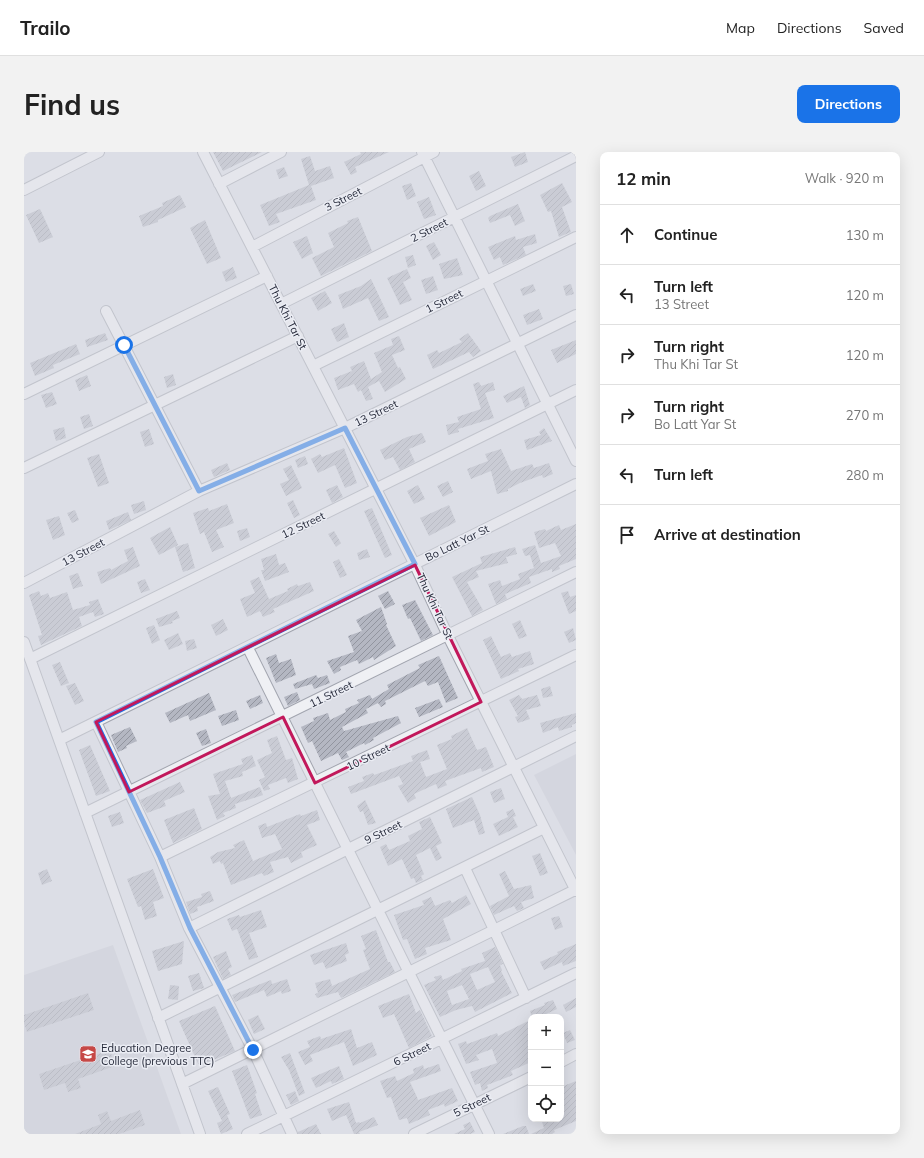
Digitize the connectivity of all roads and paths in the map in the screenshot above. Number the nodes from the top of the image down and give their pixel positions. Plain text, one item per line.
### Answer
1 (99, 152) edge
2 (203, 152) edge
3 (281, 152) edge
4 (434, 152) edge
5 (424, 154) edge
6 (576, 156) edge
7 (219, 184) junction
8 (24, 190) edge
9 (455, 217) junction
10 (576, 237) edge
11 (252, 247) junction
12 (266, 276) junction
13 (486, 281) junction
14 (281, 304) junction
15 (106, 310) dead end
16 (576, 314) edge
17 (298, 336) junction
18 (518, 343) junction
19 (124, 345) junction
20 (313, 366) junction
21 (576, 390) edge
22 (24, 394) edge
23 (547, 404) junction
24 (154, 406) junction
25 (345, 428) junction
26 (576, 461) edge
27 (24, 468) edge
28 (576, 484) edge
29 (376, 489) junction
30 (199, 491) junction
31 (415, 564) junction
32 (576, 572) edge
33 (24, 584) edge
34 (448, 636) junction
35 (24, 642) edge
36 (248, 648) junction
37 (576, 655) edge
38 (30, 659) junction
39 (481, 702) junction
40 (283, 717) junction
41 (96, 722) junction
42 (576, 736) edge
43 (59, 740) junction
44 (514, 767) junction
45 (315, 783) junction
46 (129, 792) junction
47 (85, 813) junction
48 (544, 828) junction
49 (348, 850) junction
50 (160, 857) junction
51 (465, 868) junction
52 (576, 891) edge
53 (379, 911) junction
54 (190, 928) junction
55 (494, 931) junction
56 (410, 973) junction
57 (576, 973) edge
58 (221, 988) junction
59 (526, 998) junction
60 (158, 1018) junction
61 (442, 1039) junction
62 (253, 1050) junction
63 (576, 1054) edge
64 (564, 1060) edge
65 (528, 1078) edge
66 (182, 1084) junction
67 (475, 1104) junction
68 (284, 1116) junction
69 (200, 1134) edge
70 (247, 1134) edge
71 (292, 1134) edge
72 (414, 1134) edge
73 (489, 1134) edge

1 - 8 street
2 - 7 street, Thu Khi Tar St
3 - 7 street
4 - 5 street, 3 Street
5 - 9 street
5 - 11 street, 3 Street
6 - 9 street, 2 Street
7 - 11 street, Thu Khi Tar St
9 - 13 street
9 - 14 street, 2 Street
10 - 13 street, 1 Street
11 - 12 street, Thu Khi Tar St
12 - 14 street, Thu Khi Tar St
12 - 19 street
13 - 18 street
13 - 20 street, 1 Street
14 - 17 street, Thu Khi Tar St
15 - 19 street
16 - 18 street, 13 Street
17 - 20 street, Thu Khi Tar St
17 - 24 street
18 - 23 street
18 - 25 street, 13 Street
19 - 22 street
19 - 24 street
20 - 25 street, Thu Khi Tar St
21 - 23 street, 12 Street
23 - 26 street
23 - 29 street, 12 Street
24 - 27 street
24 - 30 street
25 - 29 street, Thu Khi Tar St
25 - 30 street, 13 Street
28 - 31 street, Bo Latt Yar St
29 - 31 street, Thu Khi Tar St
29 - 38 street, 12 Street
30 - 33 street, 13 Street
31 - 34 street, Thu Khi Tar St
31 - 36 street, Bo Latt Yar St
32 - 34 street, 11 Street
34 - 39 street, Thu Khi Tar St
34 - 40 street, 11 Street
35 - 38 street
36 - 40 street
36 - 41 street, Bo Latt Yar St
37 - 39 street, 10 Street
38 - 43 street
39 - 44 street, Thu Khi Tar St
39 - 45 street, 10 Street
40 - 45 street
40 - 46 street, 11 Street
41 - 43 street, Bo Latt Yar St
41 - 46 street
42 - 44 street, 9 Street
43 - 47 street
44 - 48 street, Thu Khi Tar St
44 - 49 street, 9 Street
45 - 49 street
45 - 50 street, 10 Street
46 - 47 street, 11 Street
46 - 50 street
47 - 60 street
48 - 51 street
48 - 52 street, Thu Khi Tar St
49 - 53 street
49 - 54 street, 9 Street
50 - 54 street
51 - 53 street
51 - 55 street
52 - 55 street
53 - 56 street
53 - 58 street
54 - 58 street
55 - 56 street
55 - 59 street
56 - 61 street
56 - 62 street
57 - 59 street, 6 Street
58 - 60 street
58 - 62 street
59 - 61 street, 6 Street
60 - 66 street
61 - 67 street
61 - 68 street, 6 Street
62 - 66 street
62 - 68 street
63 - 64 street
65 - 67 street, 5 Street
66 - 69 street
67 - 72 street, 5 Street
67 - 73 street
68 - 70 street, 6 Street
68 - 71 street

